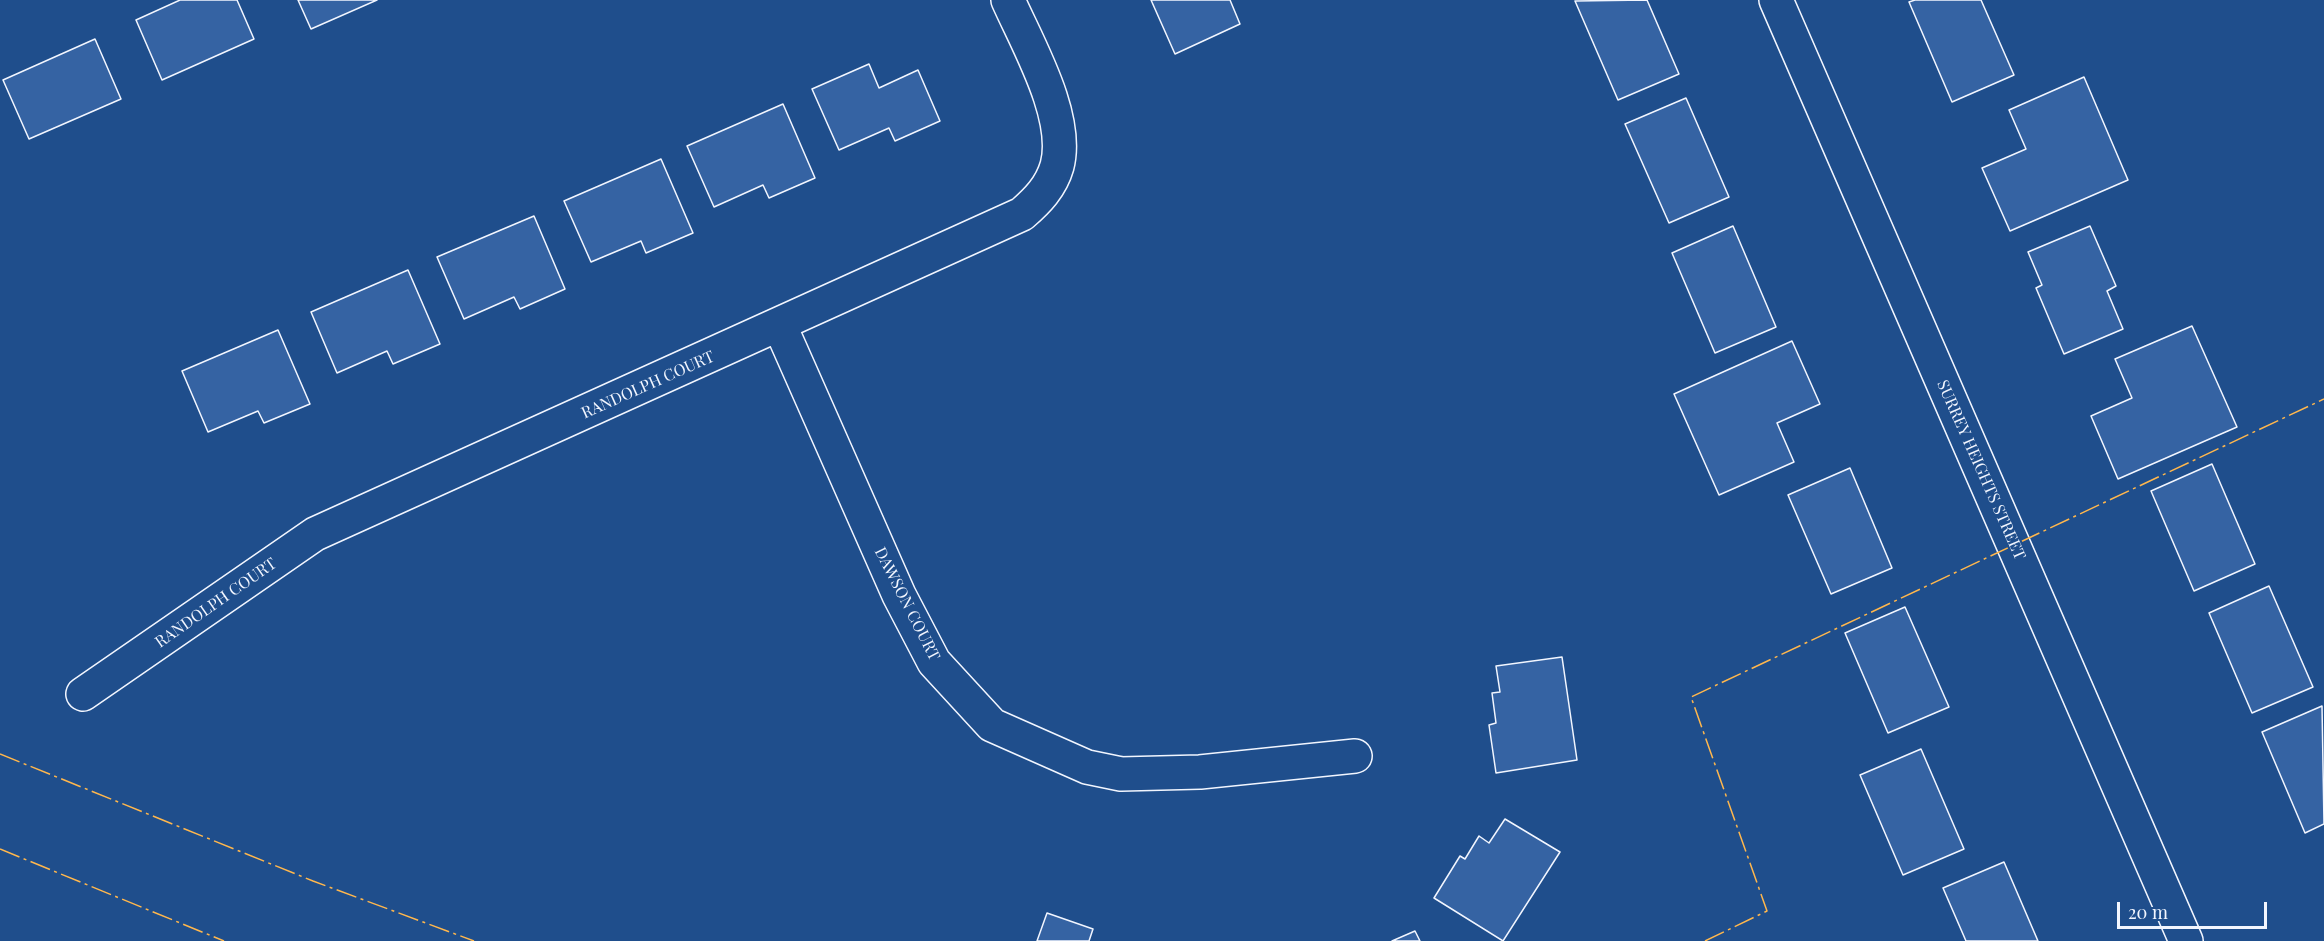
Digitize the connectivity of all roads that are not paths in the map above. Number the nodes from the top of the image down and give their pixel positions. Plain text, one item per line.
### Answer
1 (1008, 0) edge
2 (1776, 0) edge
3 (780, 326) junction
4 (83, 694) dead end
5 (1355, 756) dead end
6 (2186, 941) edge

1 - 3 street, RANDOLPH COURT
2 - 6 street, SURREY HEIGHTS STREET
3 - 4 street, RANDOLPH COURT
3 - 5 street, DAWSON COURT

